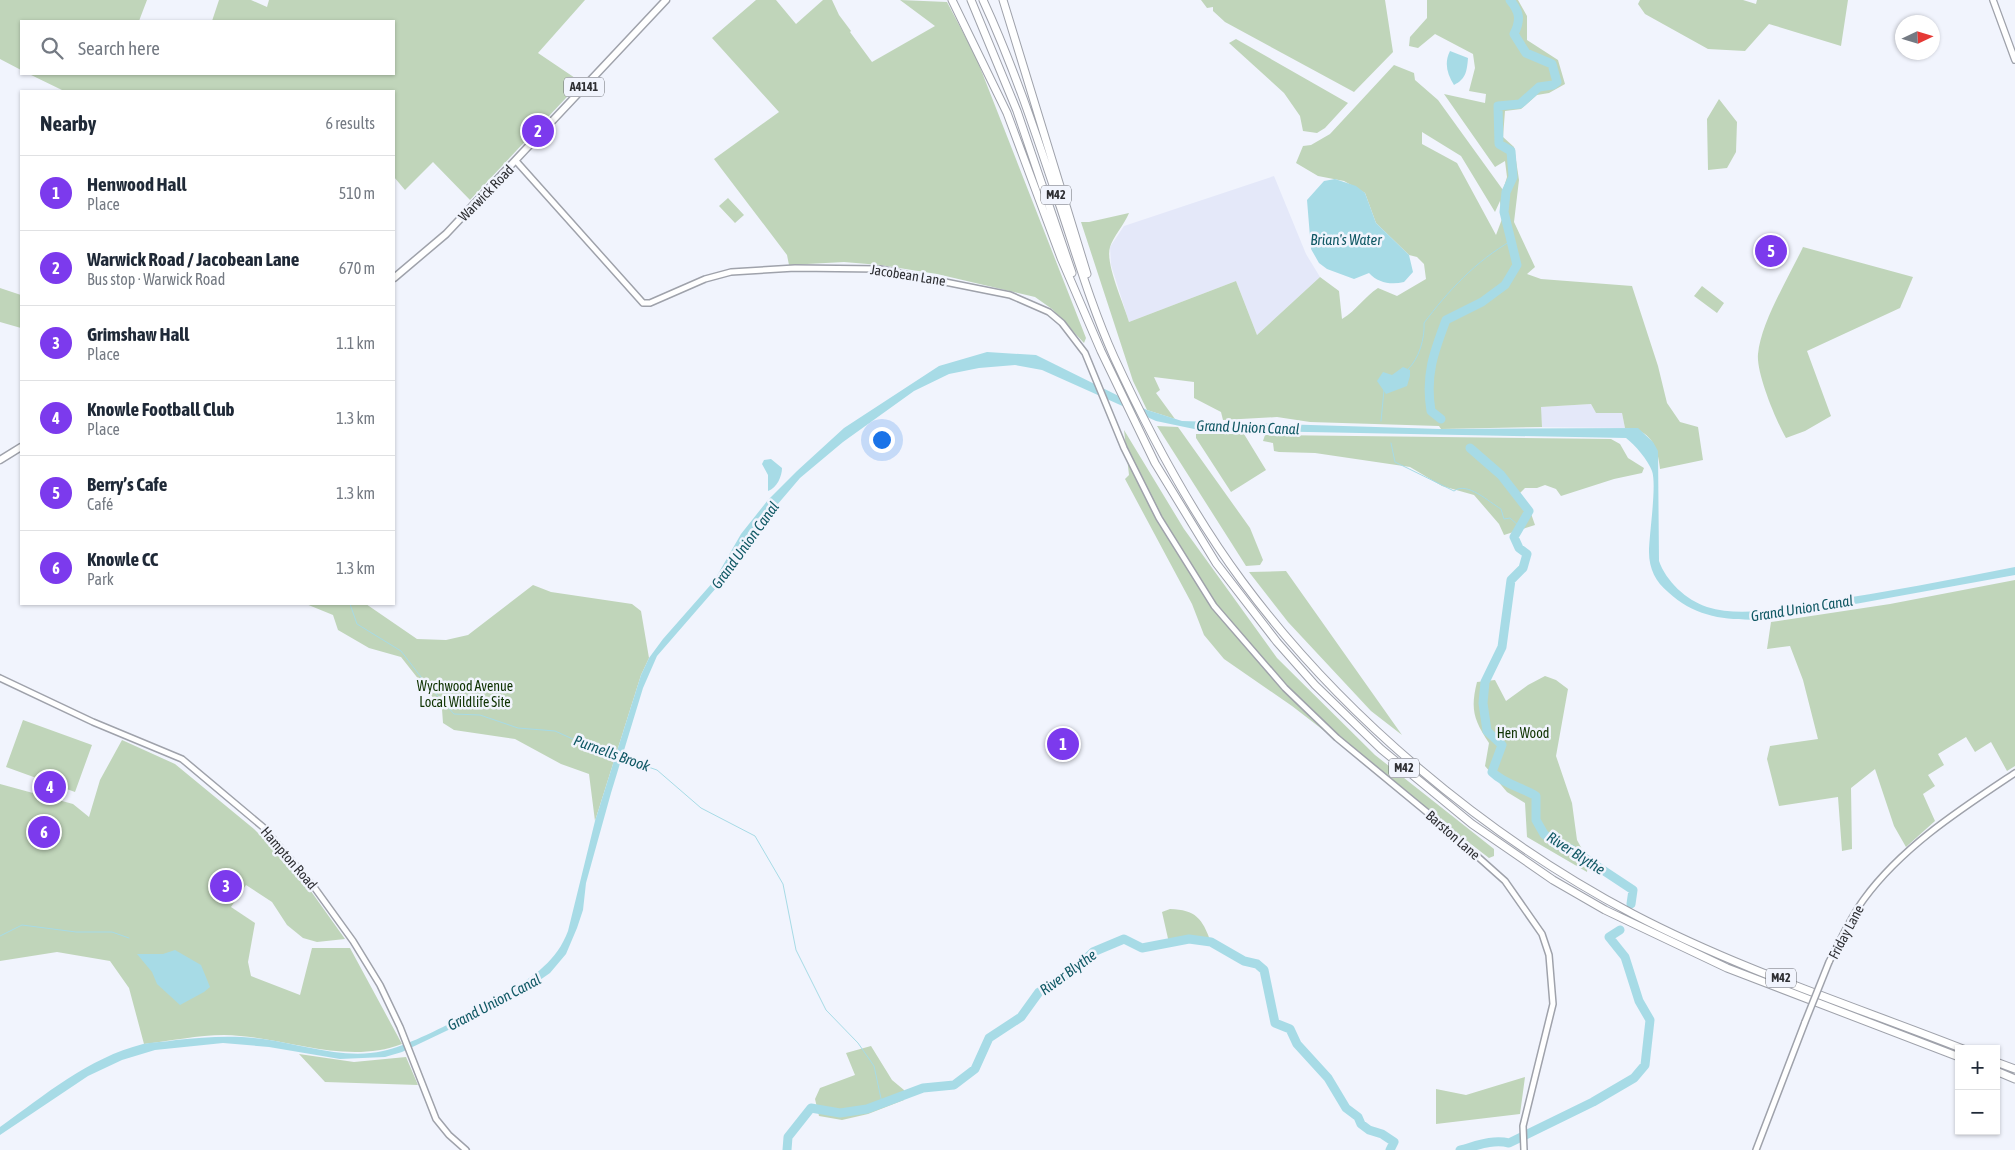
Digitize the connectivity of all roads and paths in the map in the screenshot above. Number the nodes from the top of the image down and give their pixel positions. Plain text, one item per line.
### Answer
1 (666, 0) edge
2 (670, 0) edge
3 (952, 0) edge
4 (971, 0) edge
5 (983, 0) edge
6 (1003, 0) edge
7 (1993, 0) edge
8 (652, 12) junction
9 (2015, 60) edge
10 (516, 161) junction
11 (395, 277) edge
12 (1105, 333) junction
13 (1101, 351) junction
14 (20, 449) edge
15 (0, 460) edge
16 (1200, 587) joint
17 (0, 678) edge
18 (2015, 773) edge
19 (1955, 1046) edge
20 (1955, 1055) edge
21 (2000, 1063) edge
22 (2015, 1069) edge
23 (2000, 1073) edge
24 (2015, 1079) edge
25 (1524, 1147) edge
26 (466, 1150) edge
27 (1756, 1150) edge

1 - 8 main road, A4141
2 - 8 main road, A4141
3 - 13 highway
4 - 13 highway, M42
5 - 12 highway, M42
6 - 12 highway
7 - 9 main road
8 - 10 main road, Warwick Road / A4141
10 - 11 main road, Warwick Road / A4141
10 - 16 street, Jacobean Lane
12 - 19 highway, M42
13 - 20 highway, M42
14 - 15 main road
16 - 25 street, Barston Lane
17 - 26 street, Hampton Road
18 - 27 street, Friday Lane, bridge
21 - 22 highway
23 - 24 highway

